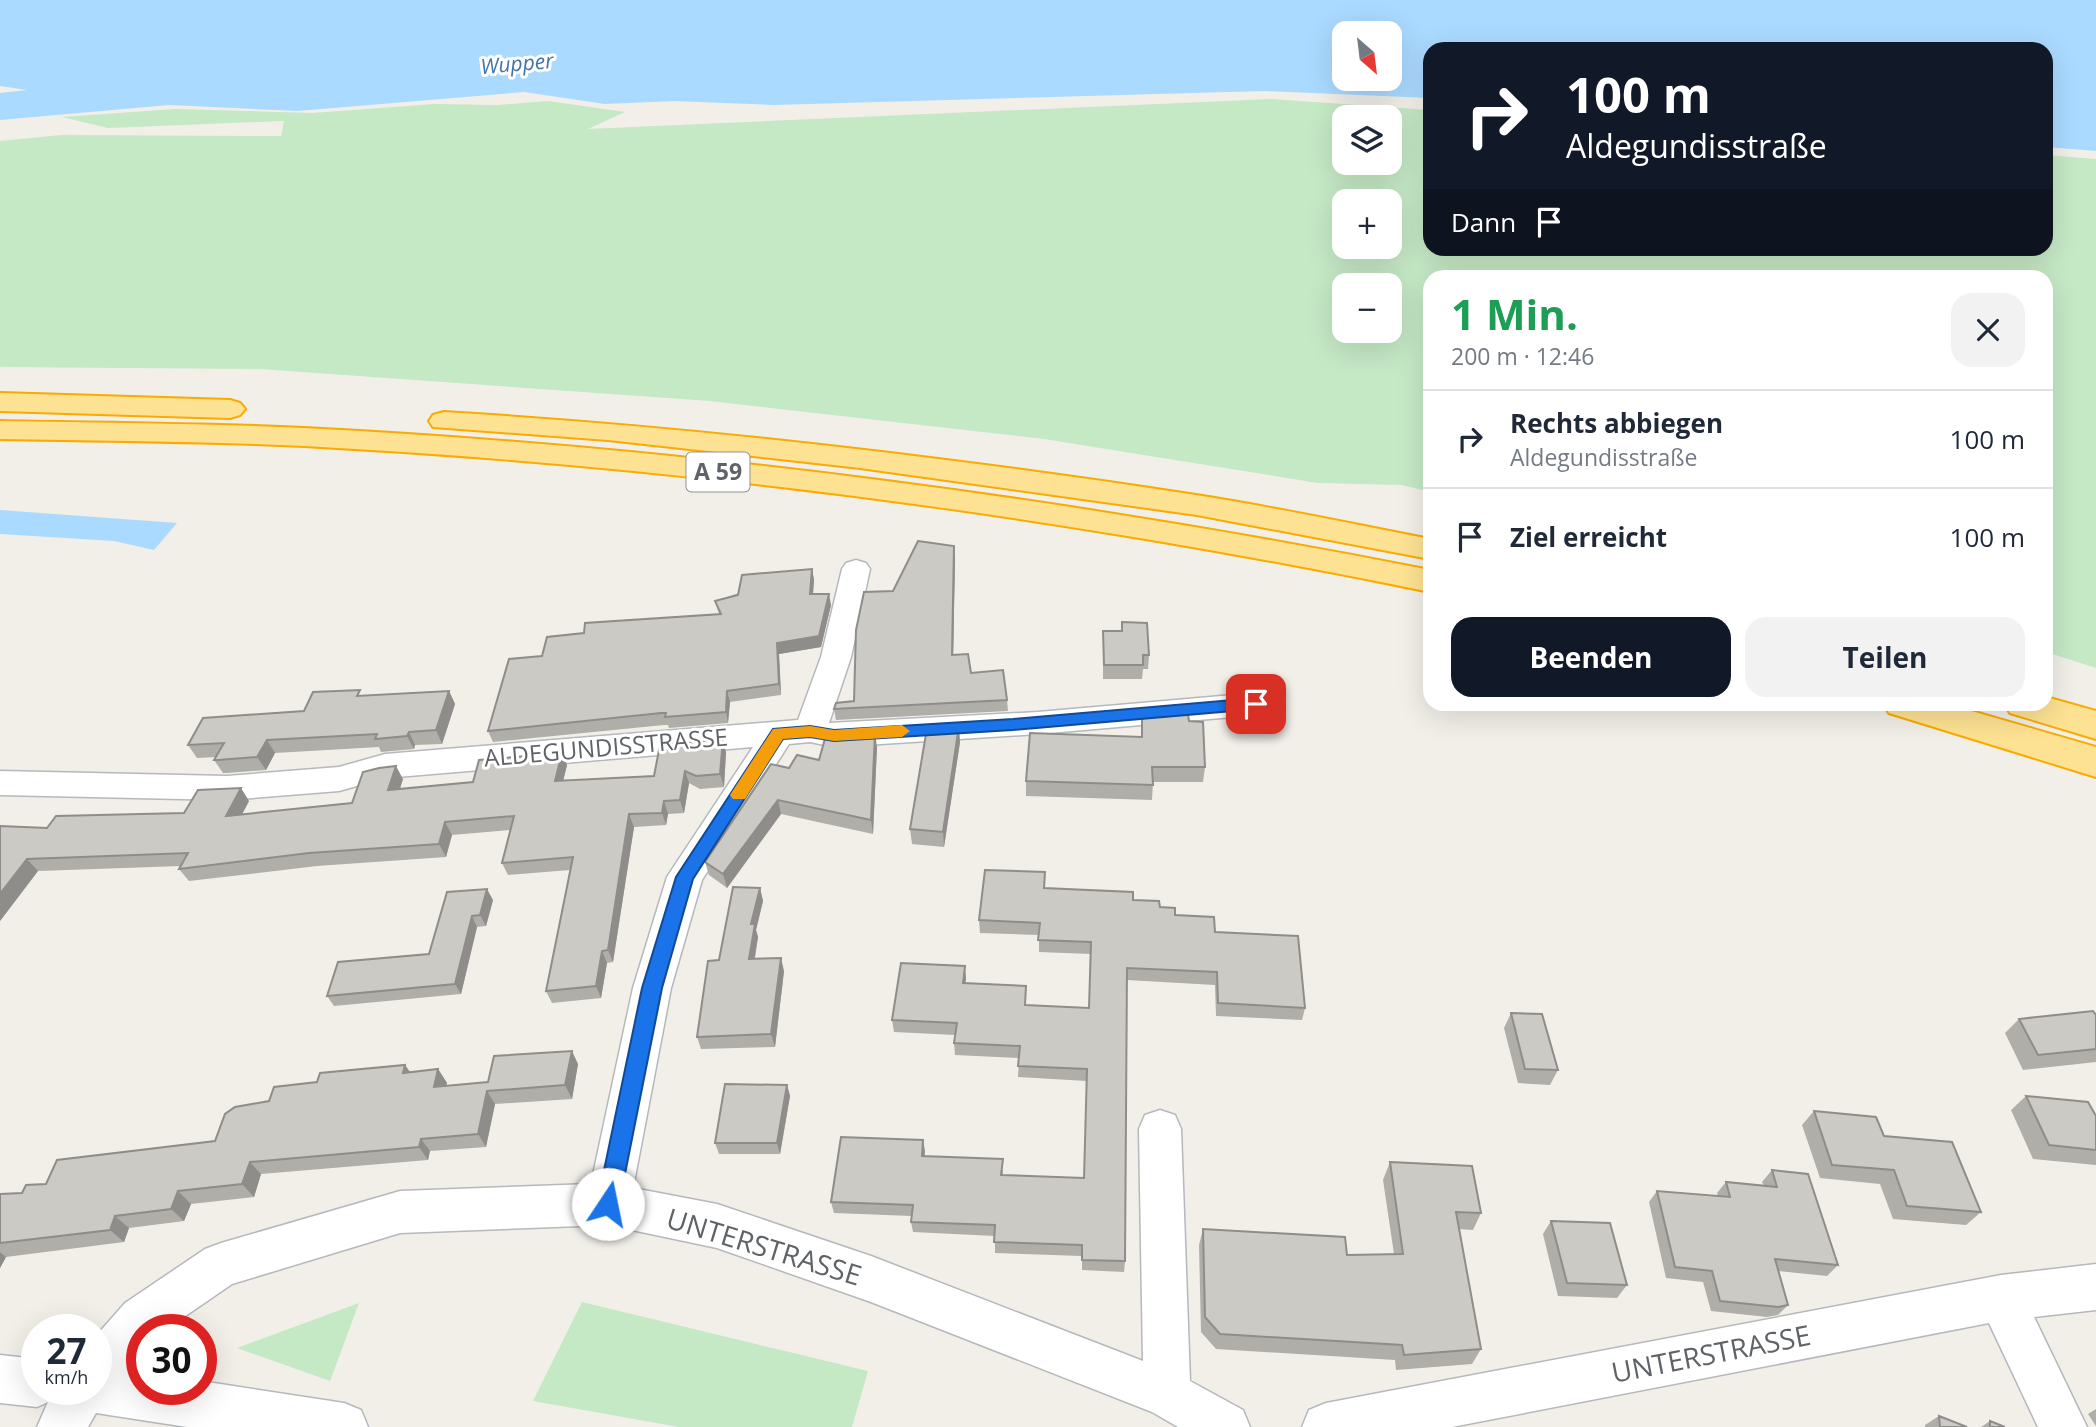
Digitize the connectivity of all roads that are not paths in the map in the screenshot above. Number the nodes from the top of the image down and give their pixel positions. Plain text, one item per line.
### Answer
1 (0, 402) edge
2 (0, 430) edge
3 (1423, 548) edge
4 (856, 569) dead end
5 (1423, 580) edge
6 (1256, 704) dead end
7 (1926, 711) edge
8 (2048, 711) edge
9 (2096, 725) edge
10 (794, 732) junction
11 (2096, 762) edge
12 (0, 783) edge
13 (1160, 1129) dead end
14 (608, 1204) junction
15 (2096, 1287) edge
16 (2001, 1298) junction
17 (112, 1353) edge
18 (0, 1379) edge
19 (21, 1381) edge
20 (112, 1392) edge
21 (1167, 1394) junction
22 (73, 1405) edge
23 (61, 1427) edge
24 (344, 1427) edge
25 (1226, 1427) edge
26 (1326, 1427) edge
27 (2063, 1427) edge

1 - 3 highway, A 59
2 - 5 highway, A 59
4 - 10 street
6 - 10 street, ALDEGUNDISSTRASSE
7 - 11 highway
8 - 9 highway
10 - 12 street, ALDEGUNDISSTRASSE
10 - 14 street
13 - 21 street
14 - 17 street, UNTERSTRASSE
14 - 21 street, UNTERSTRASSE
15 - 16 street, UNTERSTRASSE
16 - 26 street, UNTERSTRASSE
16 - 27 street
18 - 19 street
20 - 24 street
21 - 25 street, UNTERSTRASSE
22 - 23 street

